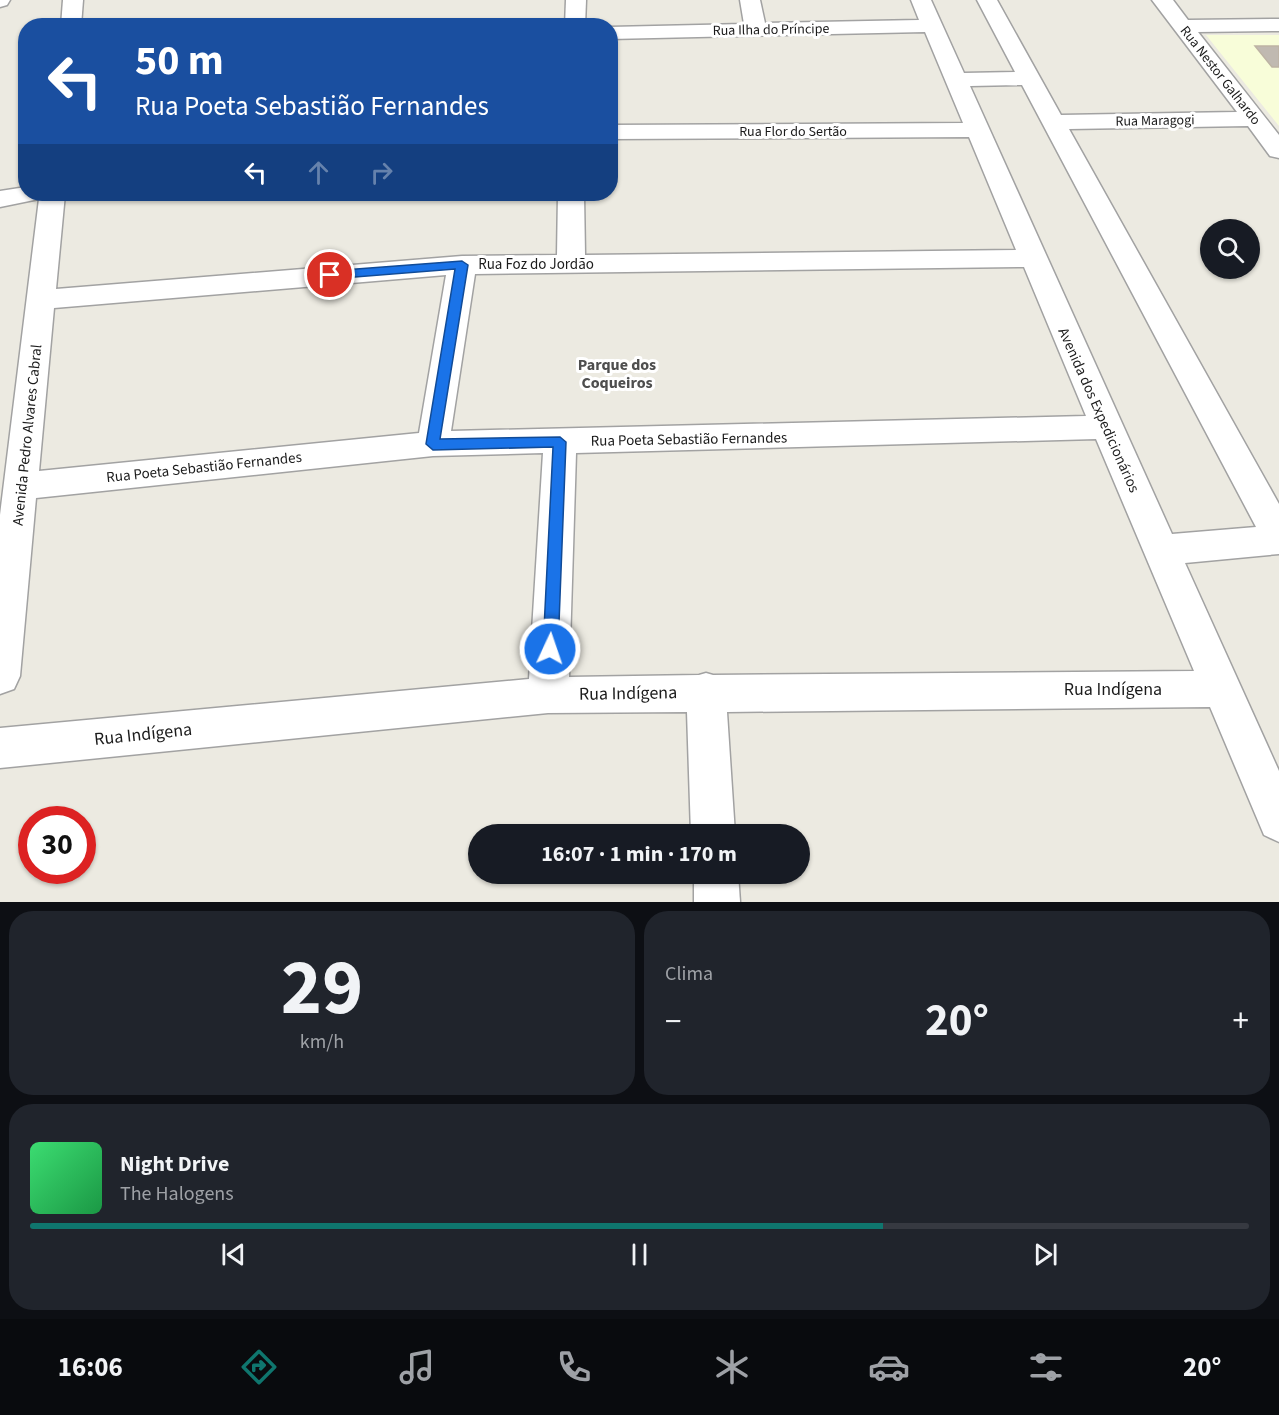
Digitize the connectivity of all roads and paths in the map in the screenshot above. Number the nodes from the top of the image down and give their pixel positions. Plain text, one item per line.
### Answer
1 (73, 0) edge
2 (576, 0) edge
3 (750, 0) edge
4 (987, 0) edge
5 (1162, 0) edge
6 (926, 13) edge
7 (72, 18) edge
8 (575, 18) edge
9 (1279, 25) edge
10 (1182, 26) junction
11 (756, 30) junction
12 (618, 33) edge
13 (1028, 78) junction
14 (956, 80) junction
15 (1254, 119) junction
16 (1055, 122) junction
17 (976, 130) junction
18 (618, 132) edge
19 (1279, 151) edge
20 (18, 196) edge
21 (0, 199) edge
22 (51, 201) edge
23 (571, 201) edge
24 (1033, 258) junction
25 (571, 264) junction
26 (462, 265) junction
27 (41, 300) junction
28 (1106, 427) junction
29 (560, 442) junction
30 (433, 444) junction
31 (22, 486) junction
32 (1279, 538) edge
33 (1161, 550) junction
34 (0, 676) edge
35 (1222, 689) junction
36 (706, 692) junction
37 (548, 695) junction
38 (0, 748) edge
39 (1279, 820) edge
40 (713, 824) edge
41 (716, 884) edge
42 (717, 902) edge

1 - 7 street
2 - 8 street
3 - 11 street
4 - 13 street
5 - 10 street, Rua Nestor Galhardo
6 - 11 street, Rua Ilha do Príncipe
6 - 14 street, Avenida dos Expedicionários
9 - 10 street
10 - 15 street, Rua Nestor Galhardo
11 - 12 street, Rua Ilha do Príncipe
13 - 14 street
13 - 16 street
14 - 17 street, Avenida dos Expedicionários
15 - 16 street, Rua Maragogi
15 - 19 street, Rua Nestor Galhardo
16 - 32 street
17 - 18 street, Rua Flor do Sertão
17 - 24 street, Avenida dos Expedicionários
20 - 21 street
22 - 27 street, Avenida Pedro Alvares Cabral
23 - 25 street
24 - 25 street, Rua Foz do Jordão
24 - 28 street, Avenida dos Expedicionários
25 - 26 street, Rua Foz do Jordão
26 - 27 street, Rua Foz do Jordão
26 - 30 street
27 - 31 street, Avenida Pedro Alvares Cabral
28 - 29 street, Rua Poeta Sebastião Fernandes
28 - 33 street, Avenida dos Expedicionários
29 - 30 street, Rua Poeta Sebastião Fernandes
29 - 37 street
30 - 31 street, Rua Poeta Sebastião Fernandes
31 - 34 street, Avenida Pedro Alvares Cabral
32 - 33 street
33 - 35 street, Avenida dos Expedicionários
35 - 36 street, Rua Indígena
35 - 39 street, Avenida dos Expedicionários
36 - 37 street, Rua Indígena
36 - 40 street
37 - 38 street, Rua Indígena
41 - 42 street

